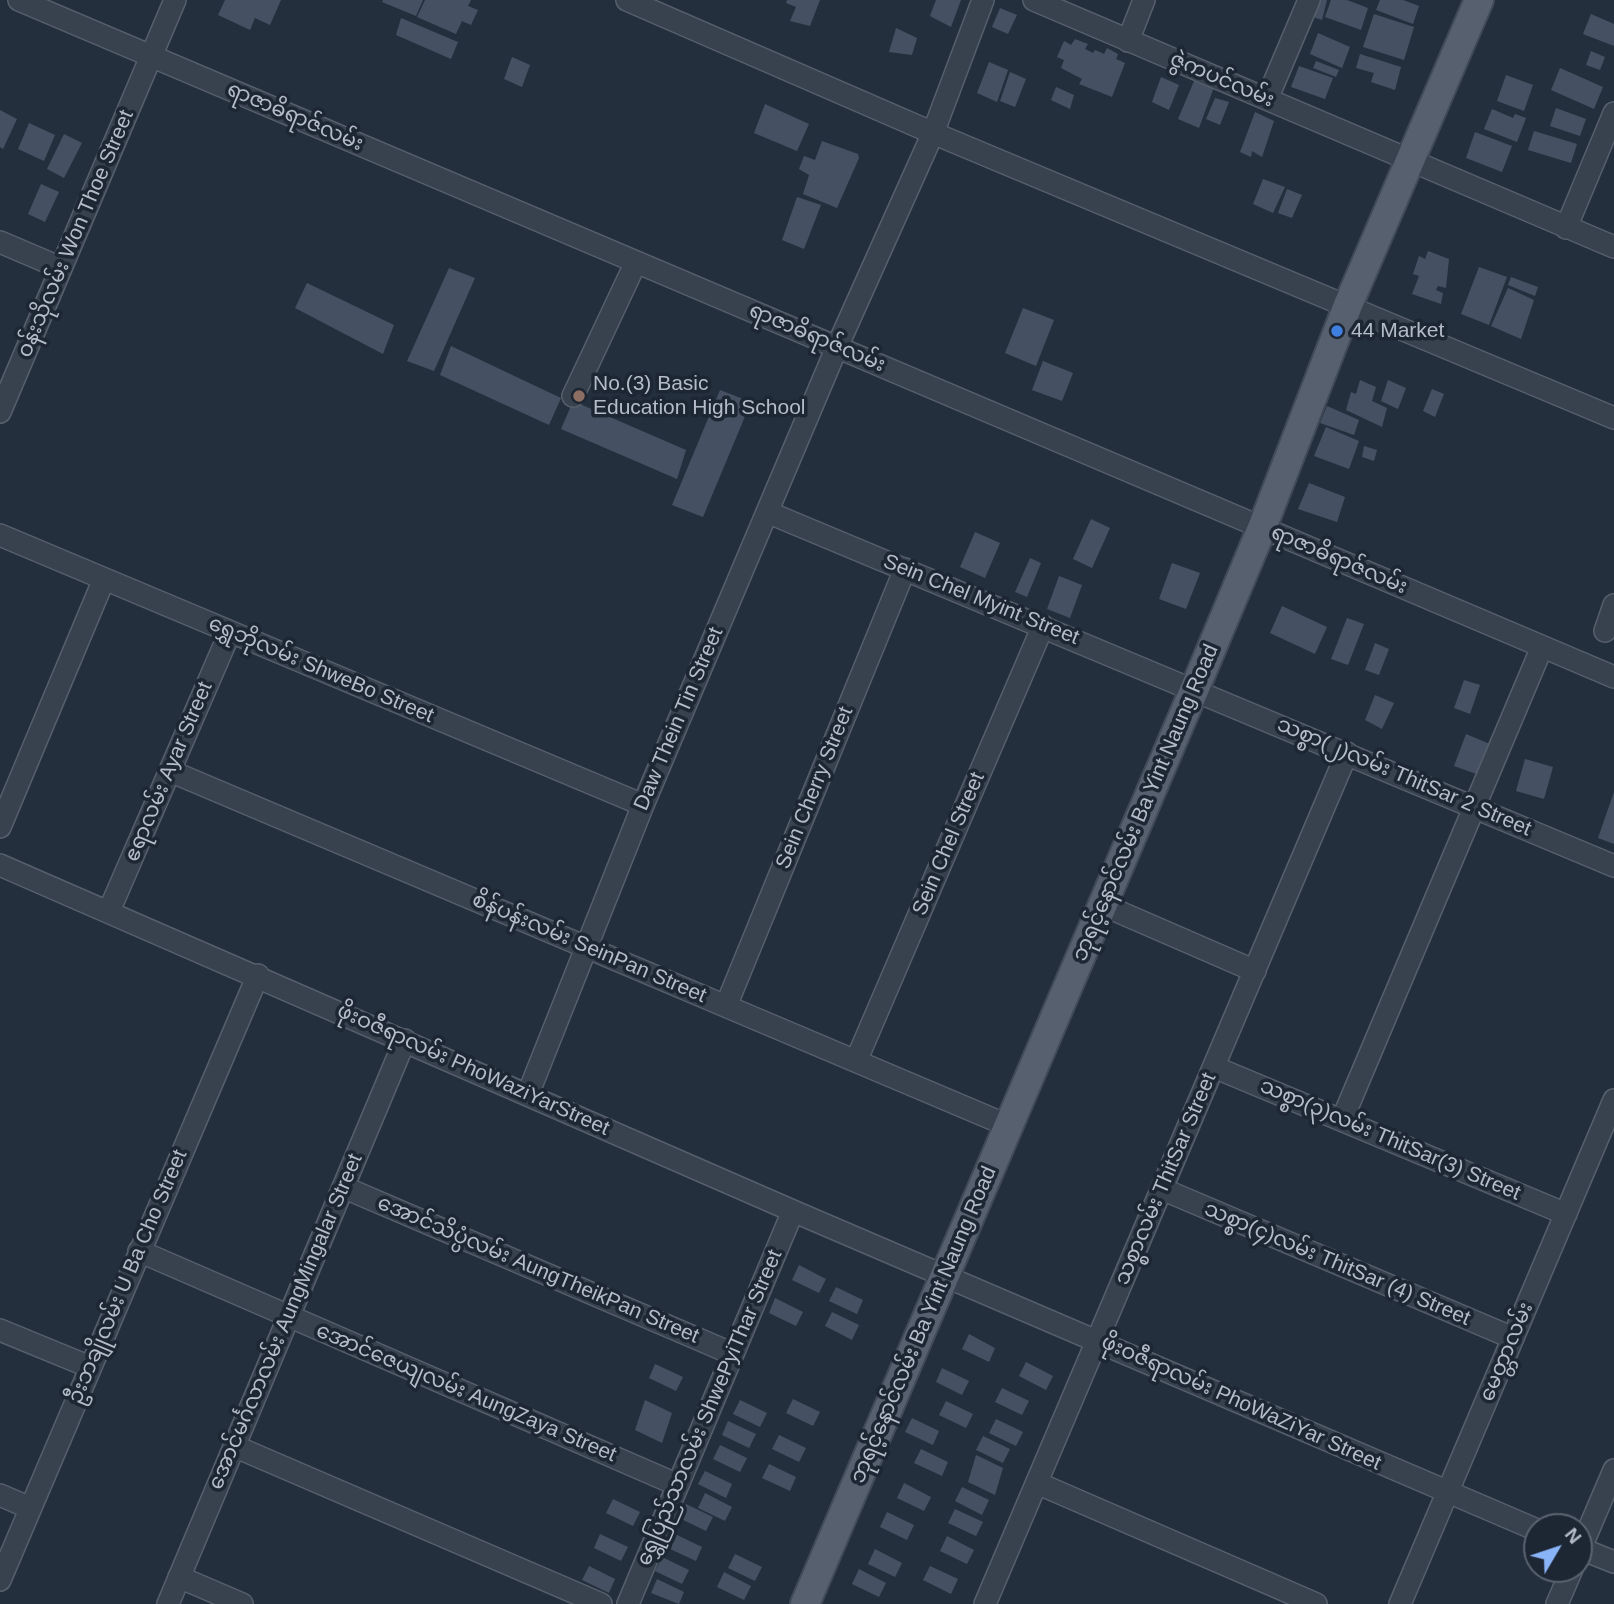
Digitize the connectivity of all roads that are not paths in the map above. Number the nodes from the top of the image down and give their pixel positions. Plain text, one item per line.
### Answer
1 (19, 0) edge
2 (175, 0) edge
3 (627, 0) edge
4 (983, 0) edge
5 (1034, 0) edge
6 (1144, 0) edge
7 (1309, 0) edge
8 (1479, 0) edge
9 (1128, 41) junction
10 (151, 56) junction
11 (1268, 99) junction
12 (1614, 113) edge
13 (933, 133) junction
14 (1408, 162) junction
15 (1566, 228) junction
16 (0, 242) edge
17 (1614, 247) edge
18 (636, 262) junction
19 (61, 268) junction
20 (1348, 305) junction
21 (836, 347) junction
22 (573, 396) dead end
23 (0, 412) edge
24 (1614, 418) edge
25 (767, 512) junction
26 (1262, 528) junction
27 (0, 535) edge
28 (905, 569) junction
29 (104, 579) junction
30 (1614, 605) edge
31 (1043, 626) junction
32 (1605, 631) dead end
33 (230, 632) junction
34 (1542, 647) junction
35 (1614, 677) edge
36 (1195, 688) junction
37 (1347, 753) junction
38 (170, 771) junction
39 (643, 805) junction
40 (1474, 807) junction
41 (0, 827) edge
42 (0, 865) edge
43 (1614, 866) edge
44 (1103, 905) junction
45 (109, 911) junction
46 (587, 947) junction
47 (1255, 971) junction
48 (258, 975) junction
49 (726, 1006) junction
50 (405, 1040) junction
51 (856, 1061) junction
52 (1214, 1067) junction
53 (527, 1094) junction
54 (1614, 1100) edge
55 (1342, 1120) junction
56 (1009, 1126) junction
57 (343, 1186) junction
58 (1162, 1189) junction
59 (793, 1211) junction
60 (1566, 1214) junction
61 (139, 1251) junction
62 (945, 1276) junction
63 (289, 1316) junction
64 (0, 1329) edge
65 (1513, 1338) junction
66 (1096, 1339) junction
67 (733, 1354) junction
68 (90, 1367) junction
69 (234, 1446) junction
70 (1614, 1469) edge
71 (1037, 1483) junction
72 (678, 1485) junction
73 (1447, 1492) junction
74 (0, 1495) edge
75 (30, 1508) junction
76 (1593, 1518) edge
77 (1523, 1524) edge
78 (1593, 1555) edge
79 (1614, 1562) edge
80 (179, 1577) junction
81 (0, 1580) edge
82 (1566, 1583) edge
83 (168, 1604) edge
84 (242, 1604) edge
85 (601, 1604) edge
86 (628, 1604) edge
87 (805, 1604) edge
88 (985, 1604) edge
89 (1316, 1604) edge
90 (1400, 1604) edge
91 (1557, 1604) edge

1 - 10 street, ရာဇာဓိရာဇ်လမ်း
2 - 10 street, ဝန်းသိုလမ်း Won Thoe Street
3 - 13 street
4 - 13 street, Daw Thein Tin Street
5 - 9 street, ဇွဲကပင်လမ်း
6 - 9 street
7 - 11 street
8 - 14 main road, ဘုရင့်နောင်လမ်း Ba Yint Naung Road
9 - 11 street, ဇွဲကပင်လမ်း
10 - 18 street, ရာဇာဓိရာဇ်လမ်း
10 - 19 street, ဝန်းသိုလမ်း Won Thoe Street
11 - 14 street, ဇွဲကပင်လမ်း
12 - 15 street
13 - 20 street
13 - 21 street, Daw Thein Tin Street
14 - 15 street, ဇွဲကပင်လမ်း
14 - 20 main road, ဘုရင့်နောင်လမ်း Ba Yint Naung Road
15 - 17 street, ဇွဲကပင်လမ်း
16 - 19 street
18 - 21 street, ရာဇာဓိရာဇ်လမ်း
18 - 22 street
19 - 23 street, ဝန်းသိုလမ်း Won Thoe Street
20 - 24 street
20 - 26 main road, ဘုရင့်နောင်လမ်း Ba Yint Naung Road
21 - 25 street, Daw Thein Tin Street
21 - 26 street, ရာဇာဓိရာဇ်လမ်း
25 - 28 street, Sein Chel Myint Street
25 - 39 street, Daw Thein Tin Street
26 - 34 street, ရာဇာဓိရာဇ်လမ်း
26 - 36 main road, ဘုရင့်နောင်လမ်း Ba Yint Naung Road
27 - 29 street, ရွှေဘိုလမ်း ShweBo Street
28 - 31 street, Sein Chel Myint Street
28 - 49 street, Sein Cherry Street
29 - 33 street, ရွှေဘိုလမ်း ShweBo Street
29 - 41 street
30 - 32 street
31 - 36 street, Sein Chel Myint Street
31 - 51 street, Sein Chel Street
33 - 38 street, ဧရာလမ်း Ayar Street
33 - 39 street, ရွှေဘိုလမ်း ShweBo Street
34 - 35 street, ရာဇာဓိရာဇ်လမ်း
34 - 40 street
36 - 37 street, သစ္စာ(၂)လမ်း ThitSar 2 Street
36 - 44 main road, ဘုရင့်နောင်လမ်း Ba Yint Naung Road
37 - 40 street, သစ္စာ(၂)လမ်း ThitSar 2 Street
37 - 47 street, သစ္စာလမ်း ThitSar Street
38 - 45 street, ဧရာလမ်း Ayar Street
38 - 46 street, စိန်ပန်းလမ်း SeinPan Street
39 - 46 street, Daw Thein Tin Street
40 - 43 street, သစ္စာ(၂)လမ်း ThitSar 2 Street
40 - 55 street
42 - 45 street, ဖိုးဝဇီရာလမ်း PhoWaziYarStreet
44 - 47 street
44 - 56 main road, ဘုရင့်နောင်လမ်း Ba Yint Naung Road
45 - 48 street, ဖိုးဝဇီရာလမ်း PhoWaziYarStreet
46 - 49 street, စိန်ပန်းလမ်း SeinPan Street
46 - 53 street, Daw Thein Tin Street
47 - 52 street, သစ္စာလမ်း ThitSar Street
48 - 50 street, ဖိုးဝဇီရာလမ်း PhoWaziYarStreet
48 - 61 street, ဦးဘချိုလမ်း U Ba Cho Street
49 - 51 street, စိန်ပန်းလမ်း SeinPan Street
50 - 53 street, ဖိုးဝဇီရာလမ်း PhoWaziYarStreet
50 - 57 street, အောင်မင်္ဂလာလမ်း AungMingalar Street
51 - 56 street, စိန်ပန်းလမ်း SeinPan Street
52 - 55 street, သစ္စာ(၃)လမ်း ThitSar(3) Street
52 - 58 street, သစ္စာလမ်း ThitSar Street
53 - 59 street, ဖိုးဝဇီရာလမ်း PhoWaziYarStreet
54 - 60 street, မေတ္တာလမ်း
55 - 60 street, သစ္စာ(၃)လမ်း ThitSar(3) Street
56 - 62 main road, ဘုရင့်နောင်လမ်း Ba Yint Naung Road
57 - 63 street, အောင်မင်္ဂလာလမ်း AungMingalar Street
57 - 67 street, အောင်သိပ္ပံလမ်း AungTheikPan Street
58 - 65 street, သစ္စာ(၄)လမ်း ThitSar (4) Street
58 - 66 street, သစ္စာလမ်း ThitSar Street
59 - 62 street, ဖိုးဝဇီရာလမ်း PhoWaziYarStreet
59 - 67 street, ရွှေပြည်သာလမ်း ShwePyiThar Street
60 - 65 street, မေတ္တာလမ်း
61 - 63 street, အောင်ဇေယျလမ်း AungZaya Street
61 - 68 street, ဦးဘချိုလမ်း U Ba Cho Street
62 - 66 street, ဖိုးဝဇီရာလမ်း PhoWaZiYar Street
62 - 87 main road, ဘုရင့်နောင်လမ်း Ba Yint Naung Road
63 - 69 street, အောင်မင်္ဂလာလမ်း AungMingalar Street
63 - 72 street, အောင်ဇေယျလမ်း AungZaya Street
64 - 68 street
65 - 73 street, မေတ္တာလမ်း
66 - 71 street, သစ္စာလမ်း ThitSar Street
66 - 73 street, ဖိုးဝဇီရာလမ်း PhoWaZiYar Street
67 - 72 street, ရွှေပြည်သာလမ်း ShwePyiThar Street
68 - 75 street, ဦးဘချိုလမ်း U Ba Cho Street
69 - 80 street, အောင်မင်္ဂလာလမ်း AungMingalar Street
69 - 85 street
70 - 76 street
71 - 88 street, သစ္စာလမ်း ThitSar Street
71 - 89 street
72 - 86 street, ရွှေပြည်သာလမ်း ShwePyiThar Street
73 - 77 street, ဖိုးဝဇီရာလမ်း PhoWaZiYar Street
73 - 90 street, မေတ္တာလမ်း
74 - 75 street
75 - 81 street, ဦးဘချိုလမ်း U Ba Cho Street
78 - 79 street
80 - 83 street, အောင်မင်္ဂလာလမ်း AungMingalar Street
80 - 84 street
82 - 91 street

